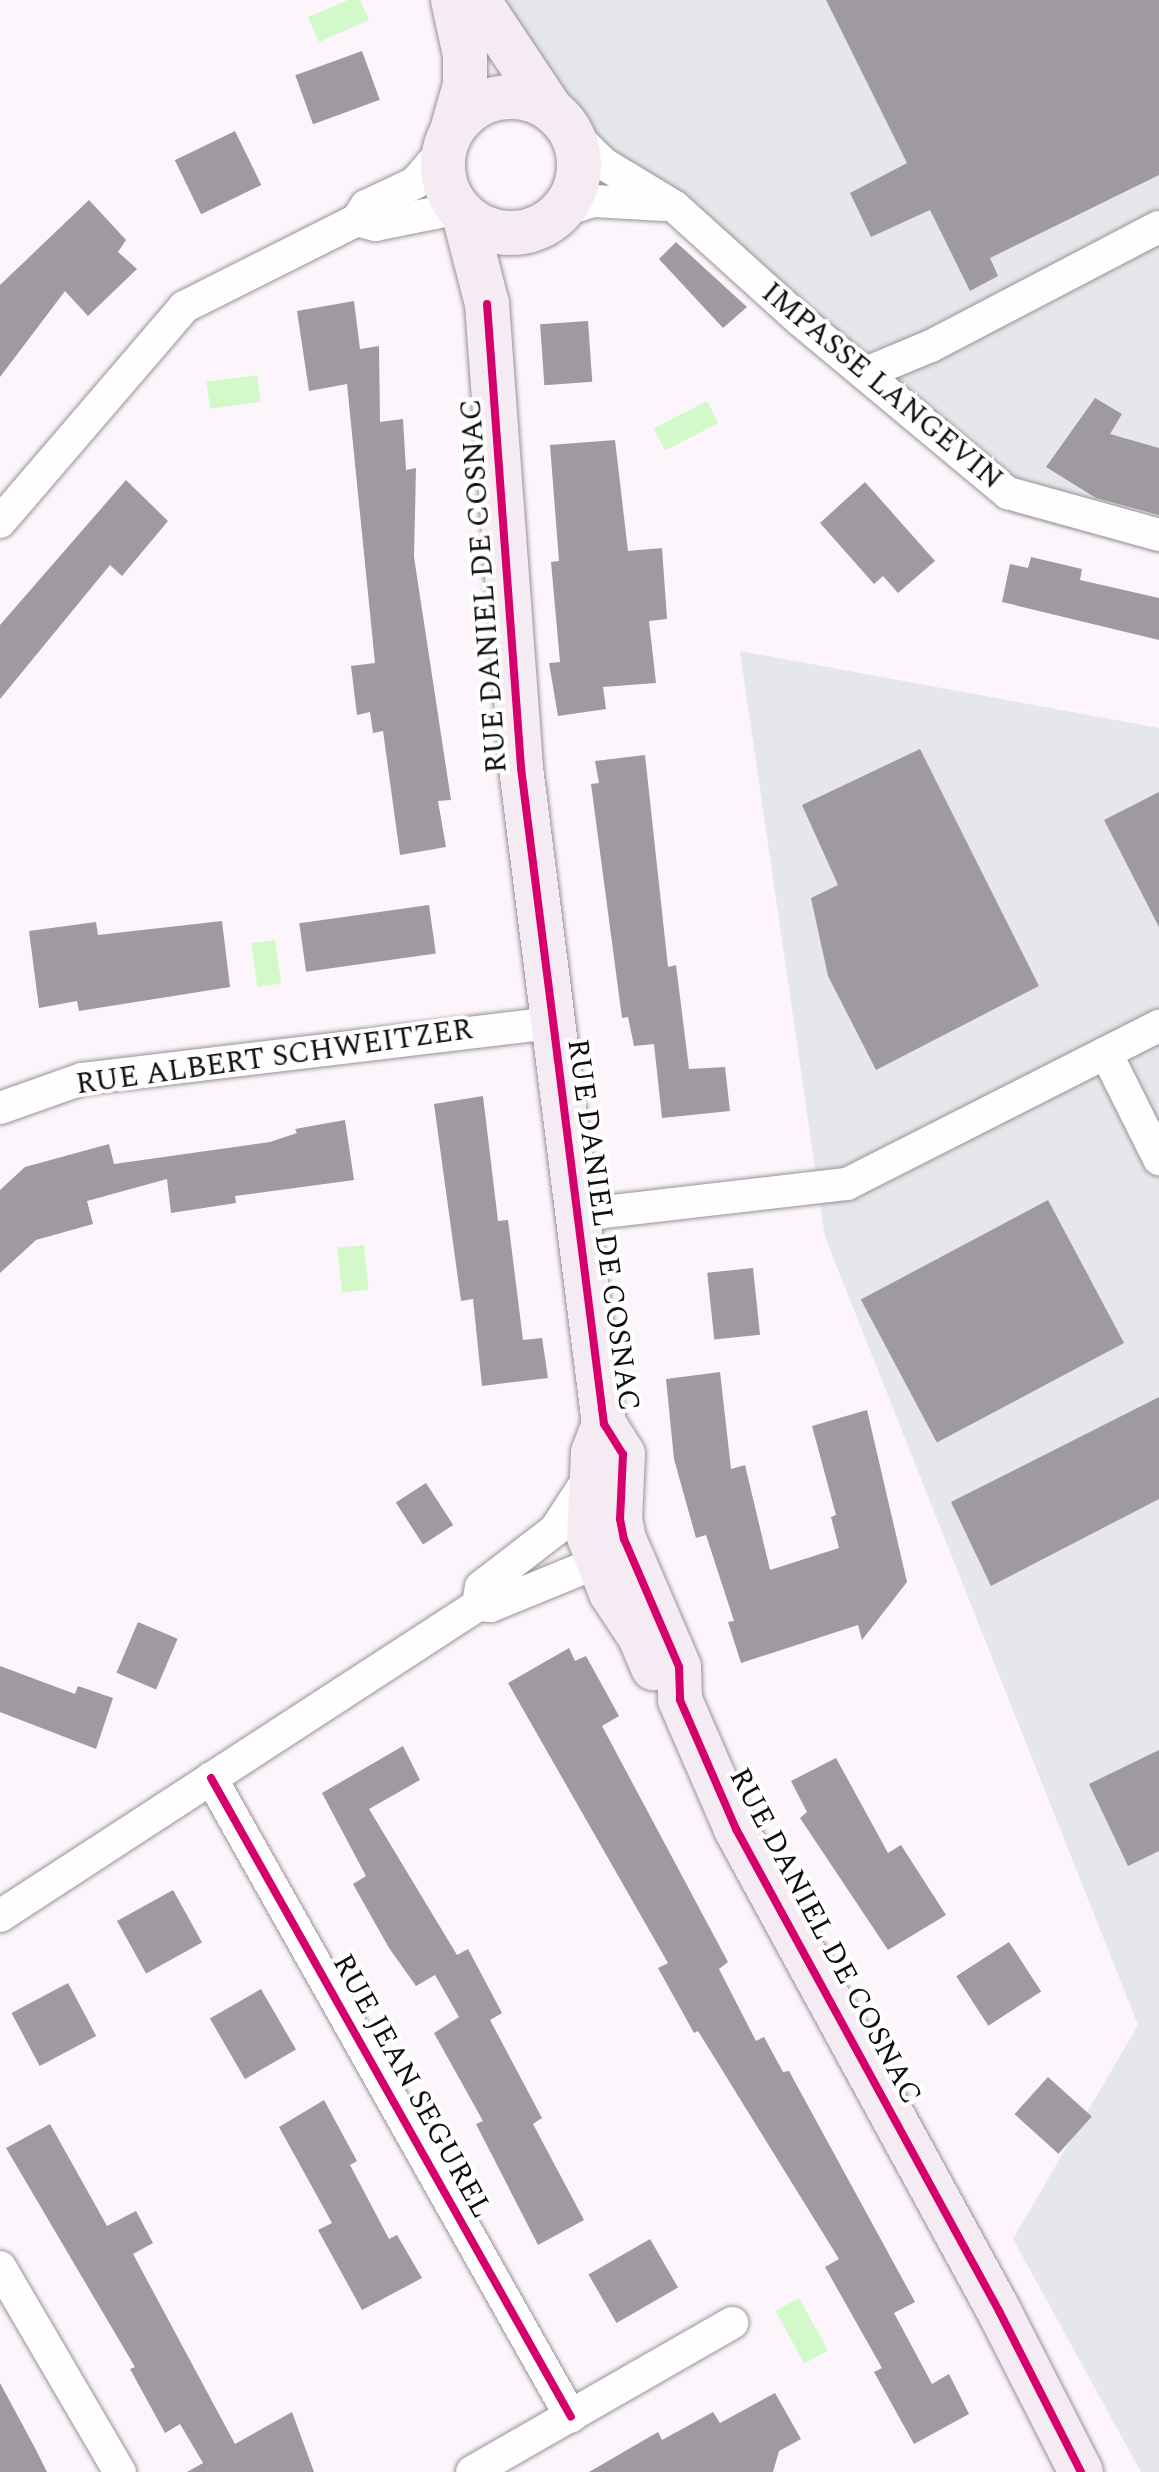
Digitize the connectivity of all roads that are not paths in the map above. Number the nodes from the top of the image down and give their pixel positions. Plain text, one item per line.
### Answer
1 (453, 0) edge
2 (478, 0) edge
3 (560, 120) junction
4 (449, 138) junction
5 (675, 207) junction
6 (462, 211) junction
7 (552, 218) junction
8 (357, 220) junction
9 (1159, 227) edge
10 (487, 304) junction
11 (866, 373) junction
12 (0, 522) edge
13 (1159, 535) edge
14 (552, 1023) junction
15 (1159, 1026) edge
16 (1106, 1053) junction
17 (0, 1108) edge
18 (1159, 1159) edge
19 (578, 1215) junction
20 (604, 1424) junction
21 (594, 1469) junction
22 (614, 1556) junction
23 (478, 1605) junction
24 (211, 1778) junction
25 (0, 1916) edge
26 (0, 2267) edge
27 (732, 2323) dead end
28 (571, 2417) junction
29 (120, 2472) edge
30 (472, 2472) edge
31 (1081, 2472) edge

1 - 4 street
2 - 3 street
3 - 4 street
3 - 5 street, IMPASSE LANGEVIN
3 - 7 street
4 - 6 street
4 - 8 street
5 - 7 street
5 - 11 street, IMPASSE LANGEVIN
6 - 7 street
6 - 8 street
6 - 10 street, RUE DANIEL DE COSNAC
7 - 10 street
8 - 12 street
9 - 11 street
10 - 14 street, RUE DANIEL DE COSNAC
11 - 13 street, IMPASSE LANGEVIN
14 - 17 street, RUE ALBERT SCHWEITZER
14 - 19 street, RUE DANIEL DE COSNAC
15 - 16 street
16 - 18 street
16 - 19 street
19 - 20 street, RUE DANIEL DE COSNAC
20 - 21 street, RUE DANIEL DE COSNAC
20 - 22 street, RUE DANIEL DE COSNAC
21 - 22 street, RUE DANIEL DE COSNAC
21 - 23 street
22 - 23 street
22 - 31 street, RUE DANIEL DE COSNAC
23 - 24 street
24 - 25 street
24 - 28 street, RUE JEAN SEGUREL
26 - 29 street
27 - 28 street
28 - 30 street

